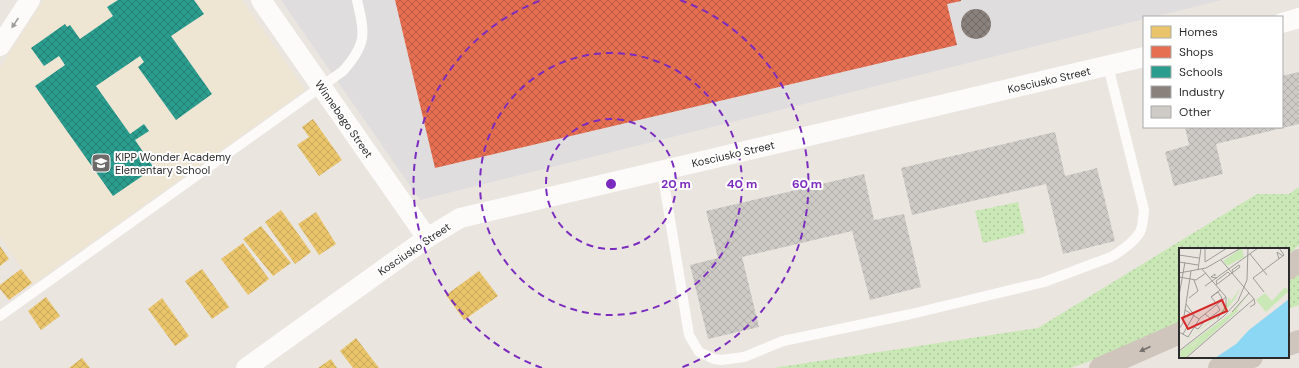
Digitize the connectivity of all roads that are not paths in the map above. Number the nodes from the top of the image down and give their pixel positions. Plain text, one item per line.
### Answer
1 (30, 0) edge
2 (262, 0) edge
3 (357, 0) edge
4 (1299, 18) edge
5 (1283, 23) edge
6 (0, 46) edge
7 (1143, 57) edge
8 (1108, 66) junction
9 (322, 86) junction
10 (662, 171) junction
11 (427, 238) junction
12 (1299, 260) edge
13 (1289, 268) edge
14 (0, 316) edge
15 (1179, 333) edge
16 (1299, 341) edge
17 (1289, 345) edge
18 (1249, 358) edge
19 (246, 368) edge
20 (1100, 368) edge
21 (1219, 368) edge

1 -> 6 street
2 - 9 street, Winnebago Street
3 - 9 lane
4 - 5 street
7 - 8 street, Kosciusko Street
8 - 10 street, Kosciusko Street
8 - 10 lane
9 - 11 street, Winnebago Street
9 - 14 lane
10 - 11 street, Kosciusko Street
11 - 19 street, Kosciusko Street
12 - 13 highway
15 -> 20 highway
16 - 17 highway
18 - 21 highway

